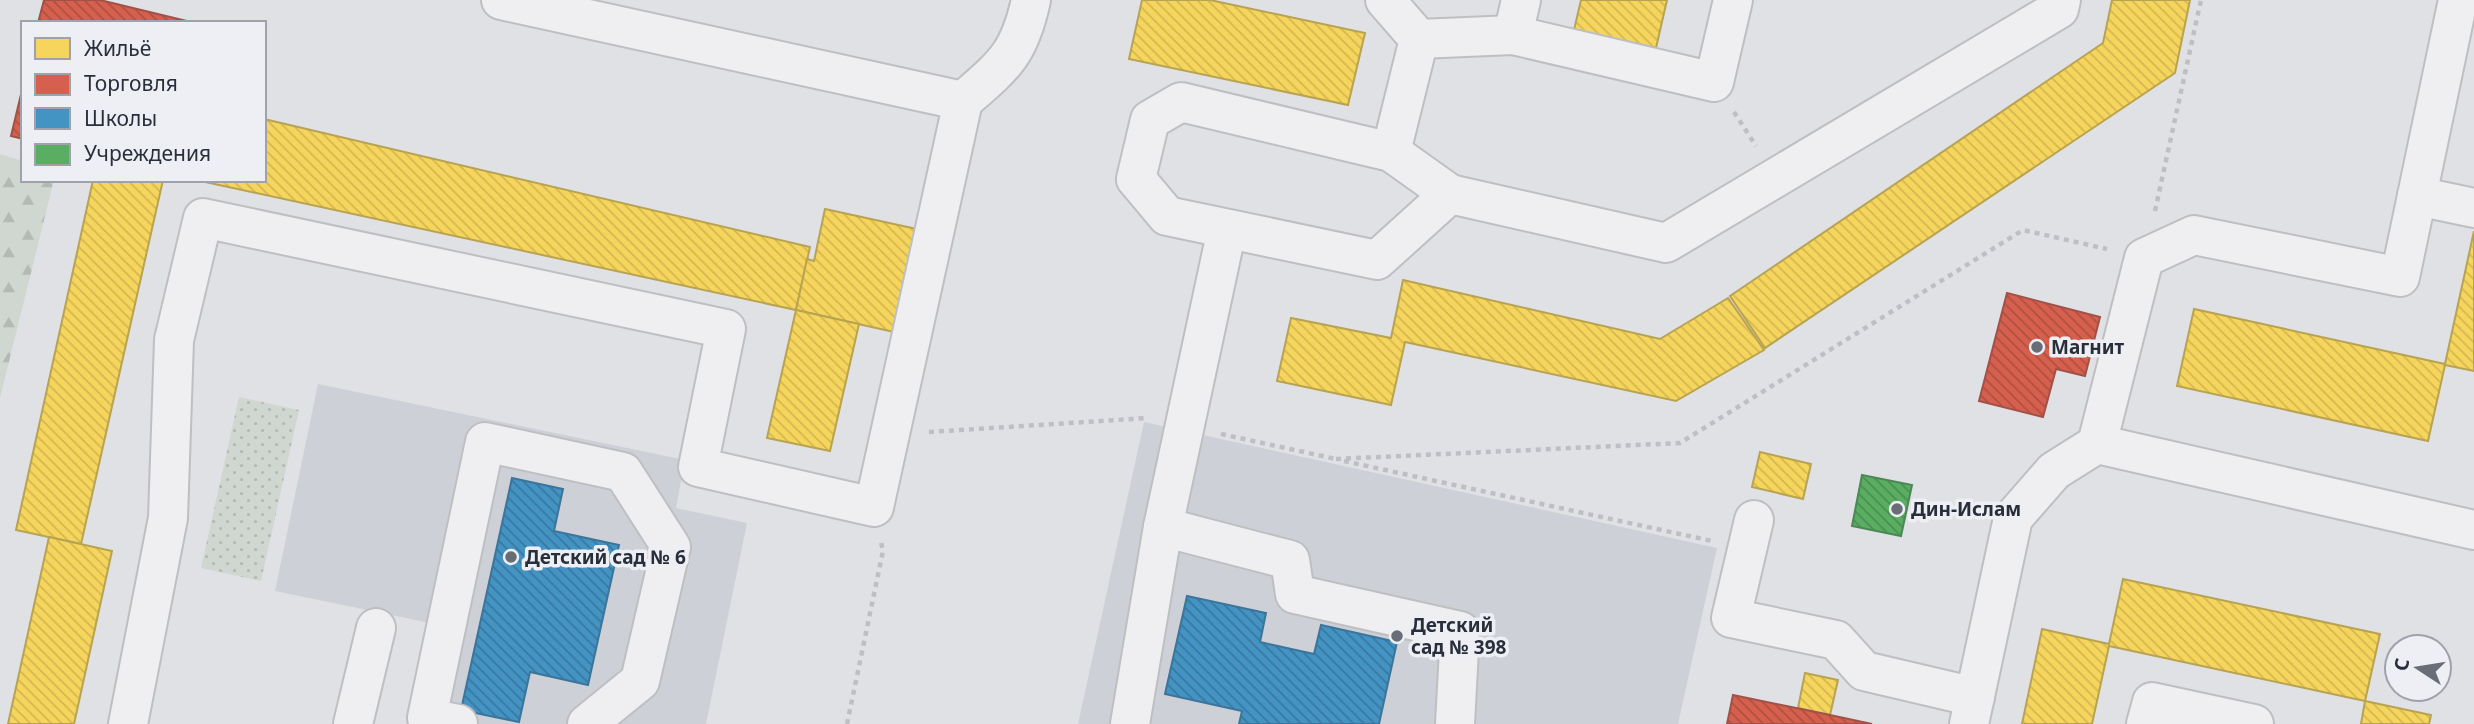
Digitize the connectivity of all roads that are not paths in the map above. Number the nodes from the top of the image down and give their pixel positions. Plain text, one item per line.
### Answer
1 (1031, 0) edge
2 (1385, 0) edge
3 (1733, 0) edge
4 (2061, 0) edge
5 (2458, 0) edge
6 (524, 2) edge
7 (1517, 18) edge
8 (1419, 39) junction
9 (963, 101) junction
10 (1391, 152) junction
11 (1450, 194) junction
12 (2417, 196) junction
13 (2474, 208) edge
14 (1227, 229) junction
15 (2097, 444) junction
16 (1163, 527) junction
17 (2474, 530) edge
18 (1751, 534) road end
19 (376, 628) dead end
20 (1972, 710) edge
21 (128, 724) edge
22 (353, 724) edge
23 (458, 724) edge
24 (587, 724) edge
25 (1130, 724) edge
26 (1455, 724) edge
27 (2146, 724) edge
28 (2254, 724) edge

1 - 9 lane
2 - 8 lane
3 - 7 lane
4 - 11 lane
5 - 12 lane
6 - 9 lane
7 - 8 lane
8 - 10 lane
9 - 21 lane
10 - 11 lane
10 - 14 lane
11 - 14 lane
12 - 13 lane
12 - 15 lane
14 - 16 lane
15 - 17 lane
15 - 20 lane
16 - 25 lane
16 - 26 lane
18 - 20 lane
19 - 22 lane
23 - 24 lane
27 - 28 lane

